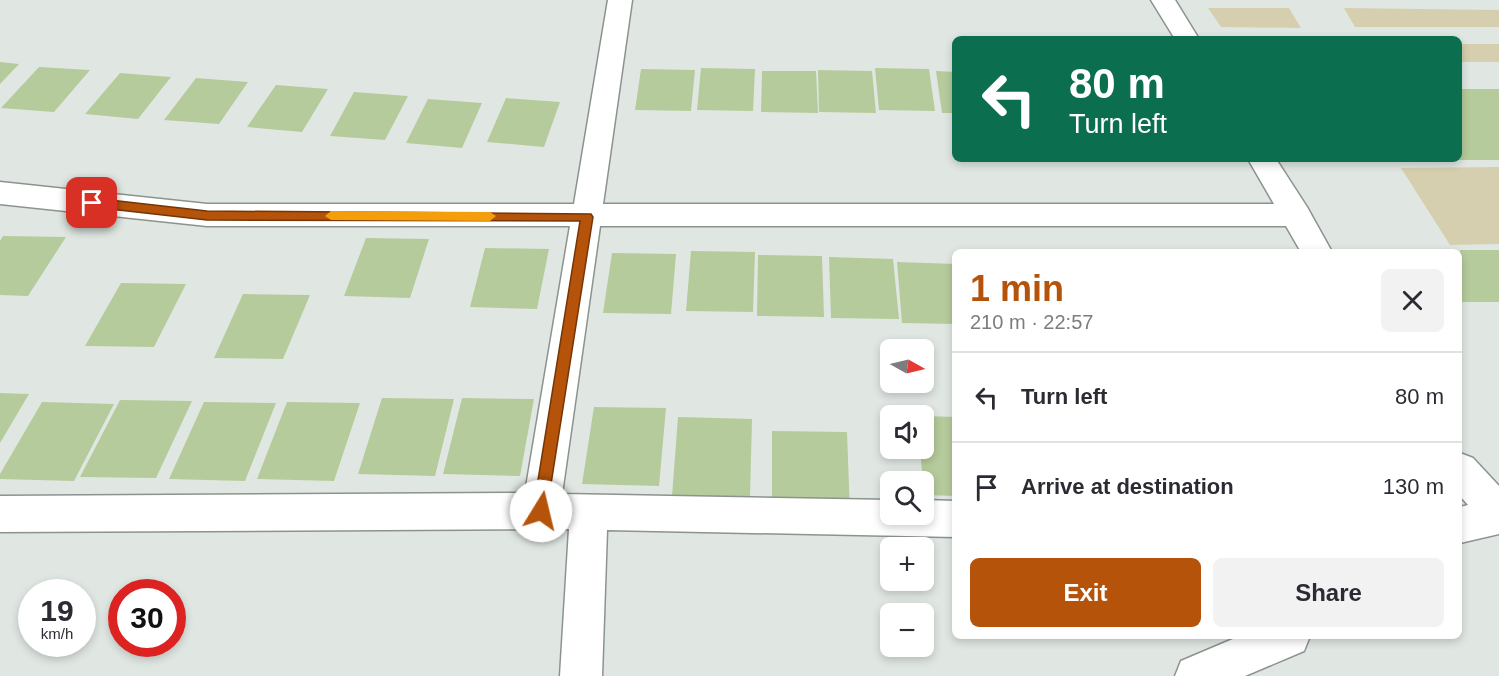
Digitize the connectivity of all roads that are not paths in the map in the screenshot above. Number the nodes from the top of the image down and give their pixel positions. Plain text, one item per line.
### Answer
1 (620, 0) edge
2 (1163, 0) edge
3 (1185, 36) edge
4 (1264, 162) edge
5 (0, 193) edge
6 (1297, 215) junction
7 (586, 217) junction
8 (1315, 249) edge
9 (1462, 473) edge
10 (541, 511) junction
11 (589, 512) junction
12 (0, 514) edge
13 (1499, 515) edge
14 (952, 519) edge
15 (1462, 524) edge
16 (1282, 639) edge
17 (581, 676) edge
18 (1197, 676) edge

1 - 7 street
2 - 3 street
4 - 6 street
5 - 7 street
6 - 7 street
6 - 8 street
7 - 10 street
9 - 13 street
10 - 11 street
10 - 12 street
11 - 14 street
11 - 17 street
13 - 15 street
16 - 18 street

